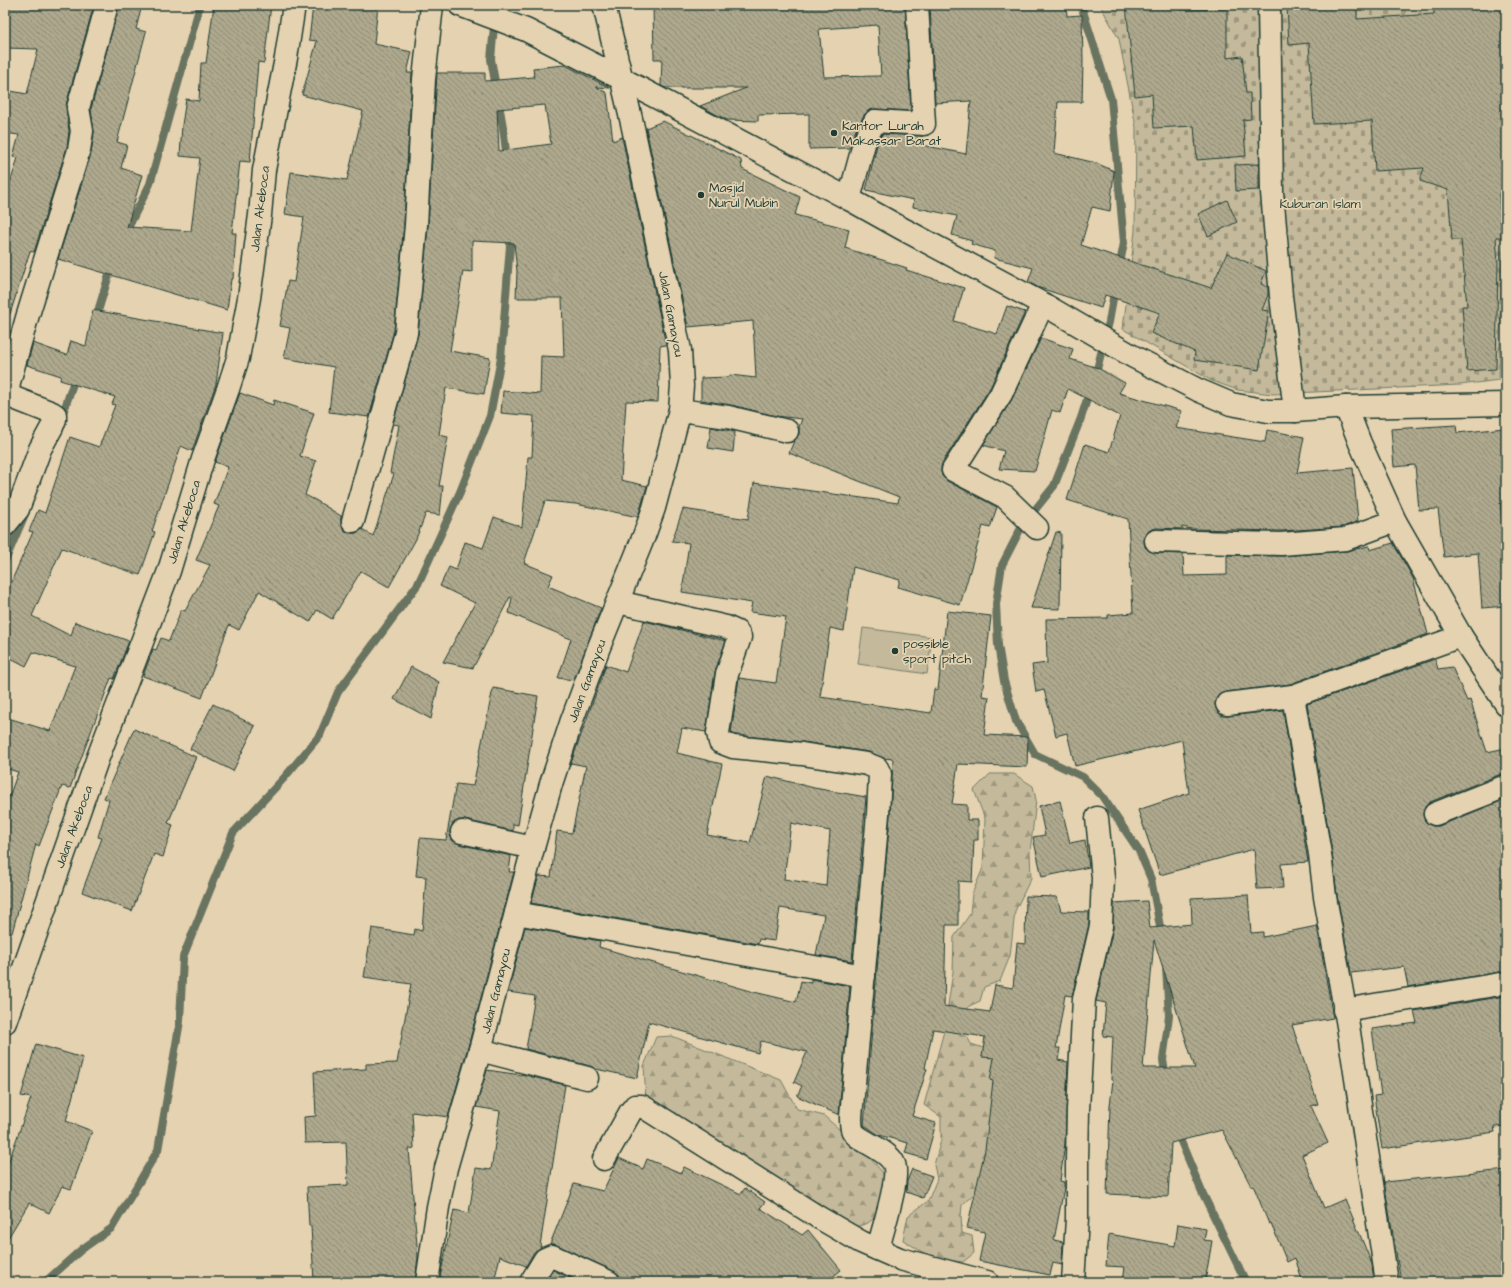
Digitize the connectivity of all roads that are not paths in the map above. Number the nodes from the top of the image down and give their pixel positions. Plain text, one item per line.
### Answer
1 (107, 5) edge
2 (294, 5) edge
3 (432, 5) edge
4 (461, 5) edge
5 (604, 5) edge
6 (917, 5) edge
7 (1269, 5) edge
8 (622, 79) junction
9 (849, 199) junction
10 (1043, 304) junction
11 (1506, 404) edge
12 (1346, 407) junction
13 (680, 410) junction
14 (1295, 411) junction
15 (787, 431) dead end
16 (353, 521) dead end
17 (1395, 521) junction
18 (5, 525) edge
19 (1037, 528) dead end
20 (1156, 541) dead end
21 (618, 602) junction
22 (1461, 636) junction
23 (1293, 696) junction
24 (1227, 704) dead end
25 (1506, 704) edge
26 (1506, 786) edge
27 (1435, 814) dead end
28 (1097, 818) dead end
29 (462, 832) dead end
30 (533, 848) junction
31 (516, 913) junction
32 (864, 976) junction
33 (1506, 983) edge
34 (1344, 1010) junction
35 (5, 1022) edge
36 (480, 1050) junction
37 (587, 1078) dead end
38 (604, 1159) dead end
39 (878, 1249) junction
40 (427, 1282) edge
41 (531, 1282) edge
42 (609, 1282) edge
43 (987, 1282) edge
44 (1073, 1282) edge
45 (1387, 1282) edge

1 - 18 street
2 - 35 street, Jalan Akeboca
3 - 16 street
4 - 8 street
5 - 8 street, Jalan Gamayou
6 - 9 street
7 - 14 street
8 - 9 street
8 - 13 street, Jalan Gamayou
9 - 10 street
10 - 14 street
10 - 19 street
11 - 12 street
12 - 14 street
12 - 17 street
13 - 15 street
13 - 21 street, Jalan Gamayou
17 - 20 street
17 - 22 street
21 - 30 street, Jalan Gamayou
21 - 32 street
22 - 23 street
22 - 25 street
23 - 24 street
23 - 34 street
26 - 27 street
28 - 44 street
29 - 30 street
30 - 31 street, Jalan Gamayou
31 - 32 street
31 - 36 street, Jalan Gamayou
32 - 39 street
33 - 34 street
34 - 45 street
36 - 37 street
36 - 40 street, Jalan Gamayou
38 - 39 street
39 - 43 street
41 - 42 street

